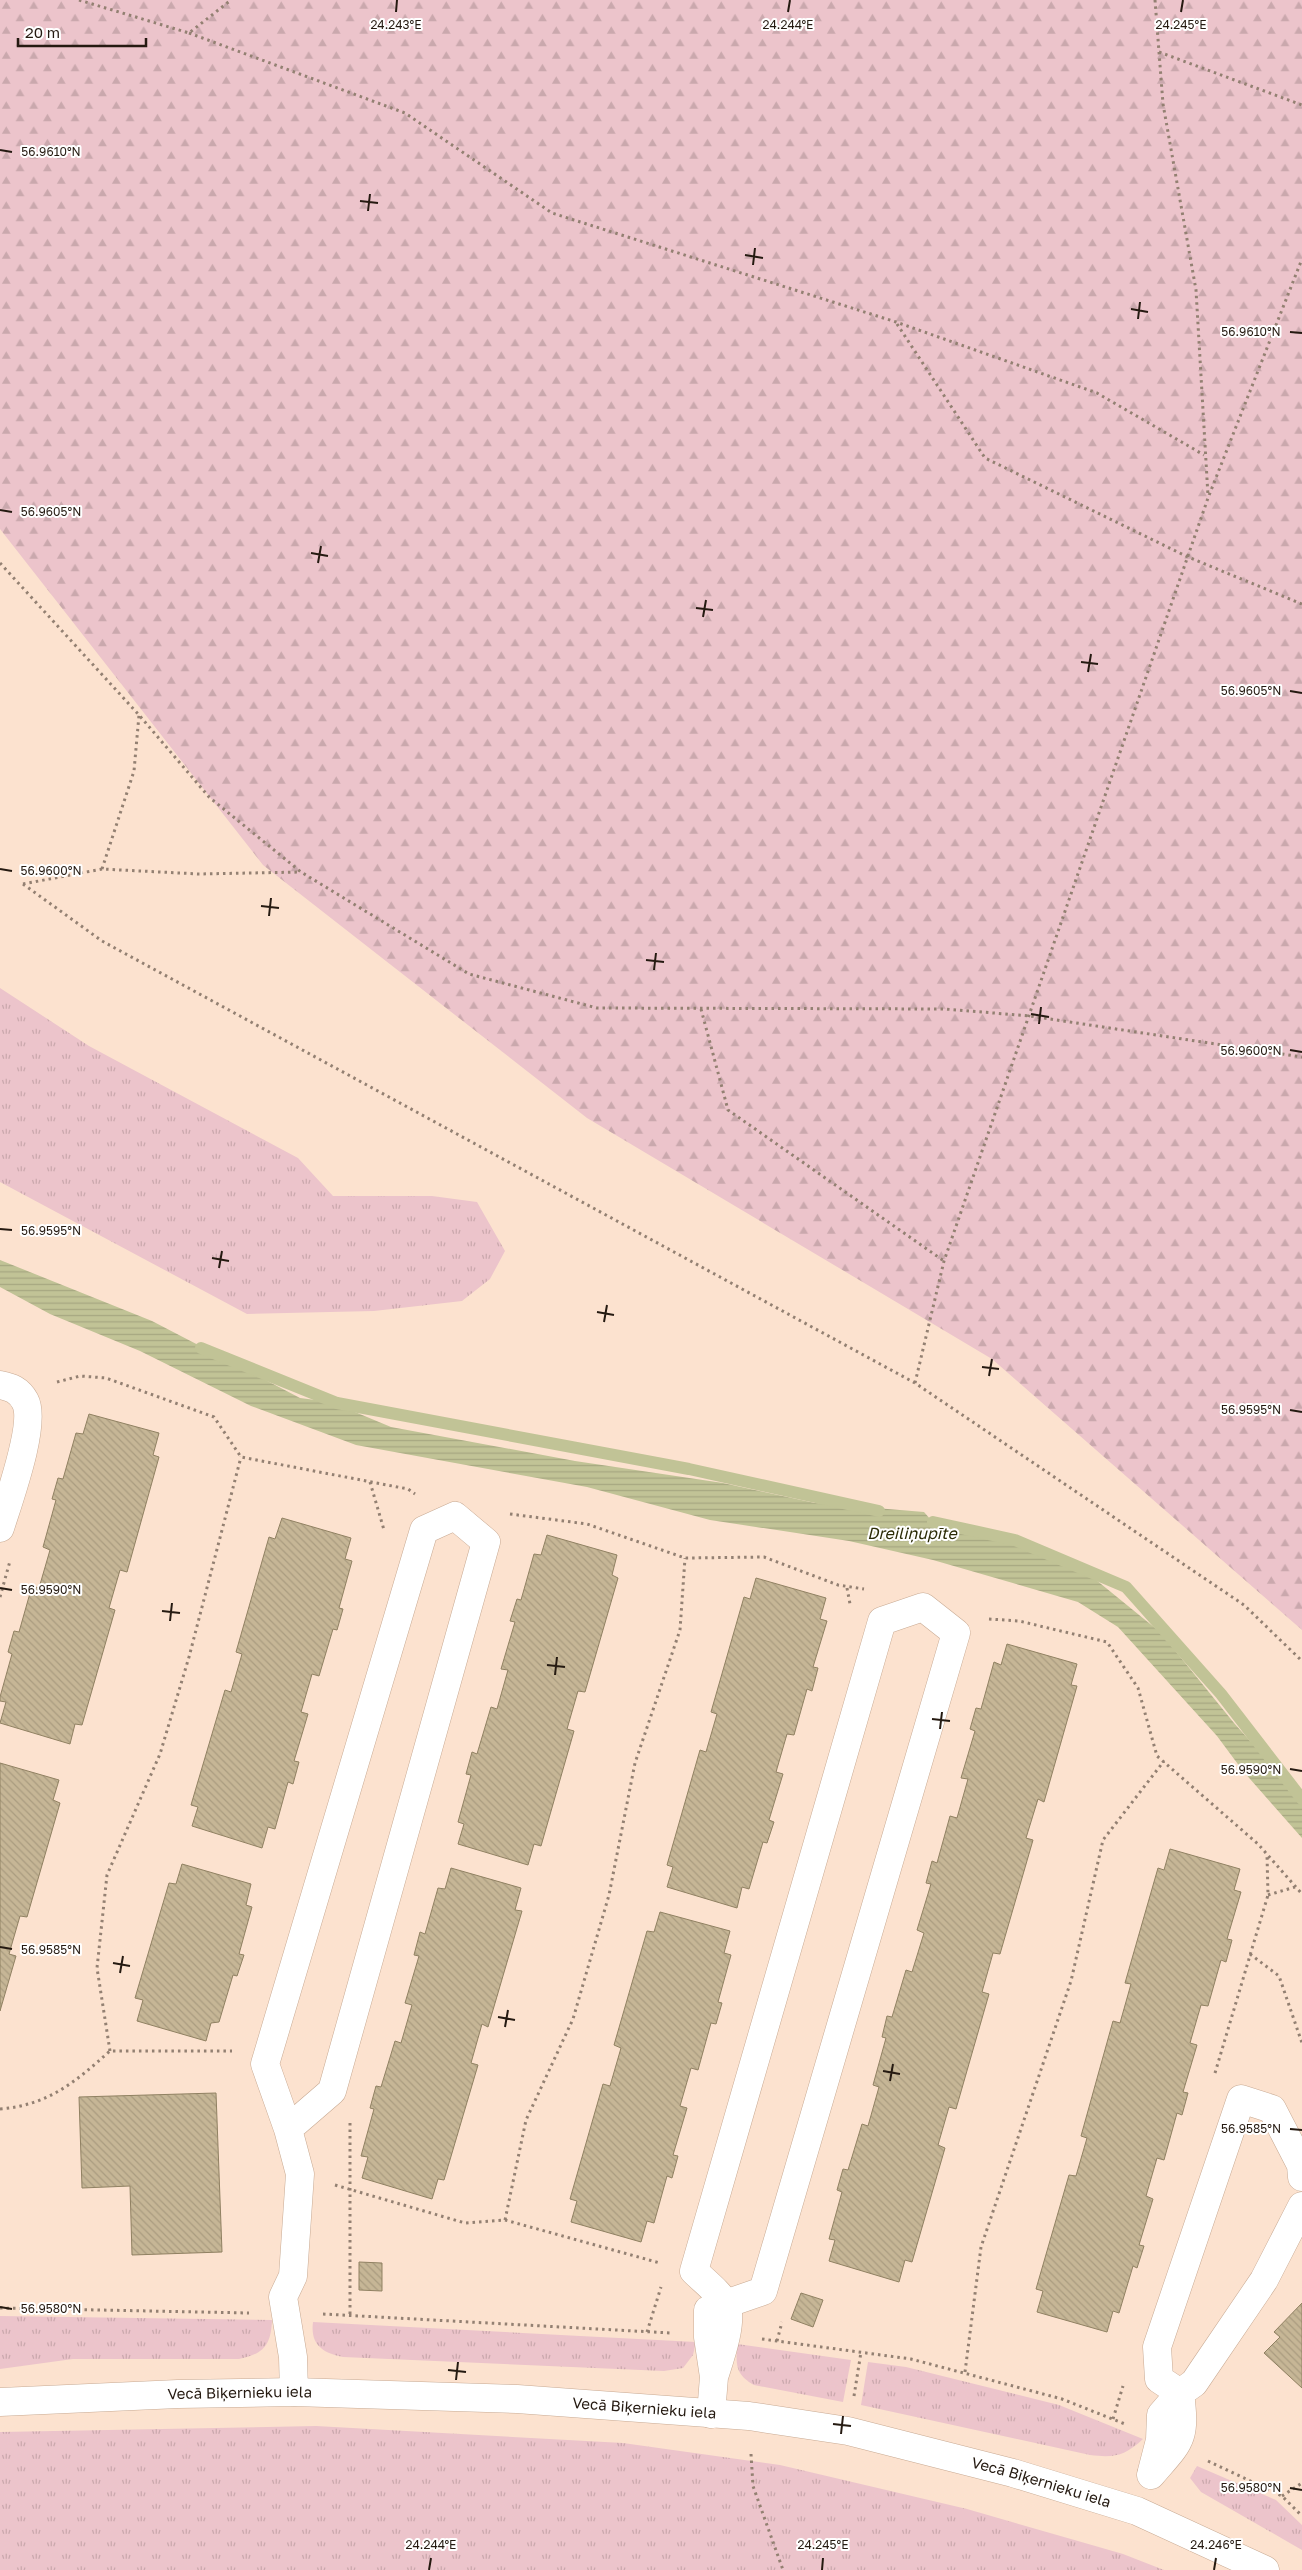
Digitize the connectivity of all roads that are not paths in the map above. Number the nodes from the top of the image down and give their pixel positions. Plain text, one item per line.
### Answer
1 (0, 1385) edge
2 (0, 1528) edge
3 (288, 2129) junction
4 (1302, 2177) edge
5 (1302, 2206) edge
6 (721, 2326) junction
7 (294, 2392) junction
8 (1180, 2393) junction
9 (0, 2402) edge
10 (711, 2414) junction
11 (1137, 2511) junction
12 (1265, 2570) edge

1 - 2 street
3 - 3 street
3 - 7 street
4 - 8 street
5 - 8 street
6 - 6 street
6 - 10 street
7 - 9 street, Vecā Biķernieku iela
7 - 10 street, Vecā Biķernieku iela
8 - 11 street
10 - 11 street, Vecā Biķernieku iela
11 - 12 street, Vecā Biķernieku iela

